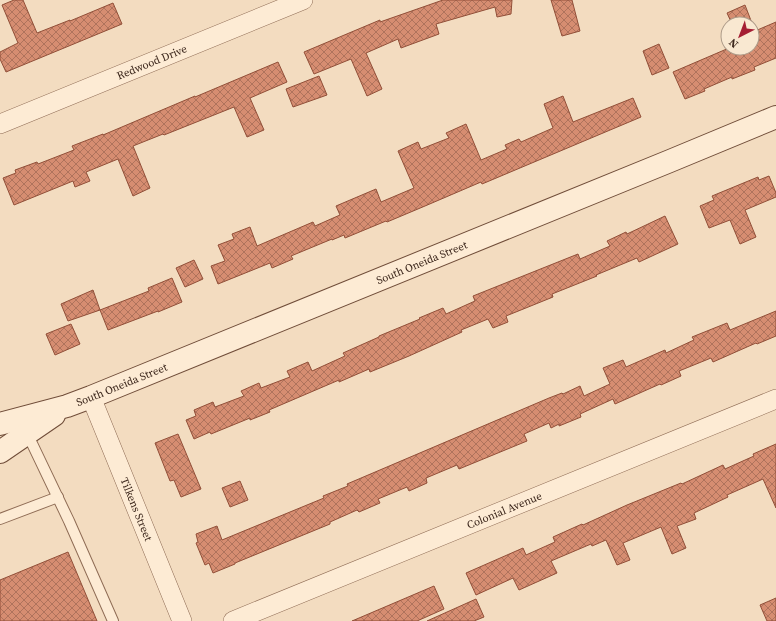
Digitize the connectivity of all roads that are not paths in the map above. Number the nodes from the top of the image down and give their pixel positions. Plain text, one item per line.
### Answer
1 (303, 0) edge
2 (776, 117) edge
3 (0, 124) edge
4 (91, 397) junction
5 (776, 399) edge
6 (67, 406) junction
7 (0, 424) edge
8 (27, 434) junction
9 (0, 452) edge
10 (58, 497) junction
11 (0, 519) edge
12 (113, 621) edge
13 (182, 621) edge
14 (233, 621) edge

1 - 3 street, Redwood Drive
2 - 4 street, South Oneida Street
4 - 6 street, South Oneida Street
4 - 13 street, Tilkens Street
5 - 14 street, Colonial Avenue
6 - 7 street, South Oneida Street
6 - 8 street, South Oneida Street
8 - 9 street, South Oneida Street
8 - 10 lane
10 - 11 lane
10 - 12 lane

